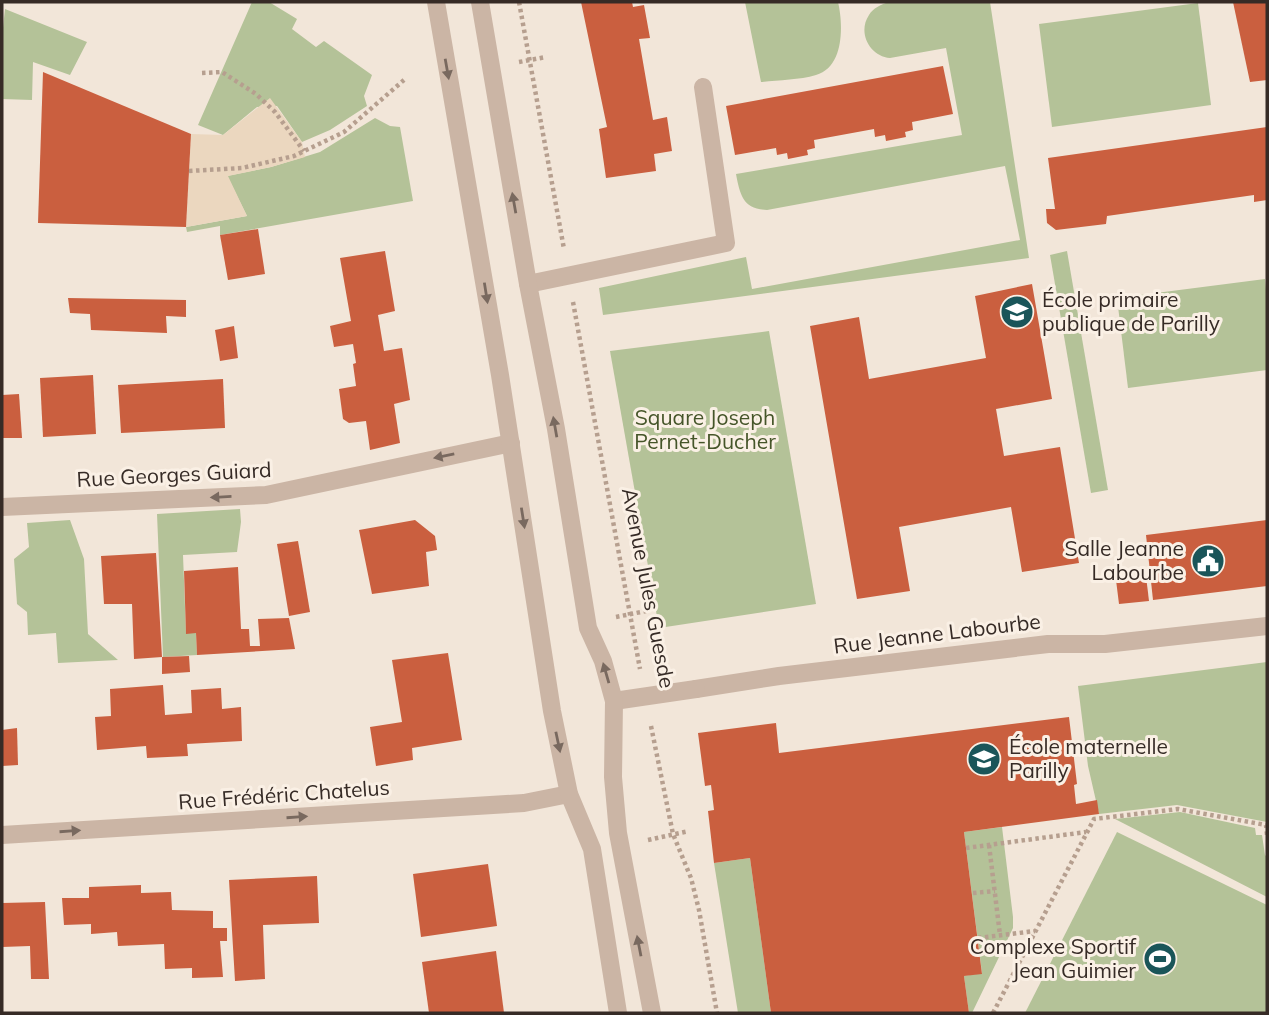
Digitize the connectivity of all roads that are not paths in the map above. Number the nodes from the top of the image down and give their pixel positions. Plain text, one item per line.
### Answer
1 (436, 2) edge
2 (480, 2) edge
3 (703, 87) dead end
4 (528, 284) junction
5 (511, 443) junction
6 (2, 507) edge
7 (1267, 626) edge
8 (614, 701) junction
9 (569, 794) junction
10 (2, 835) edge
11 (618, 1013) edge
12 (652, 1013) edge

1 -> 5 street
4 -> 2 street
3 - 4 street
8 -> 4 street
5 -> 6 street, Rue Georges Guiard
5 -> 9 street
7 - 8 street, Rue Jeanne Labourbe
12 -> 8 street
10 -> 9 street, Rue Frédéric Chatelus
9 - 11 street

